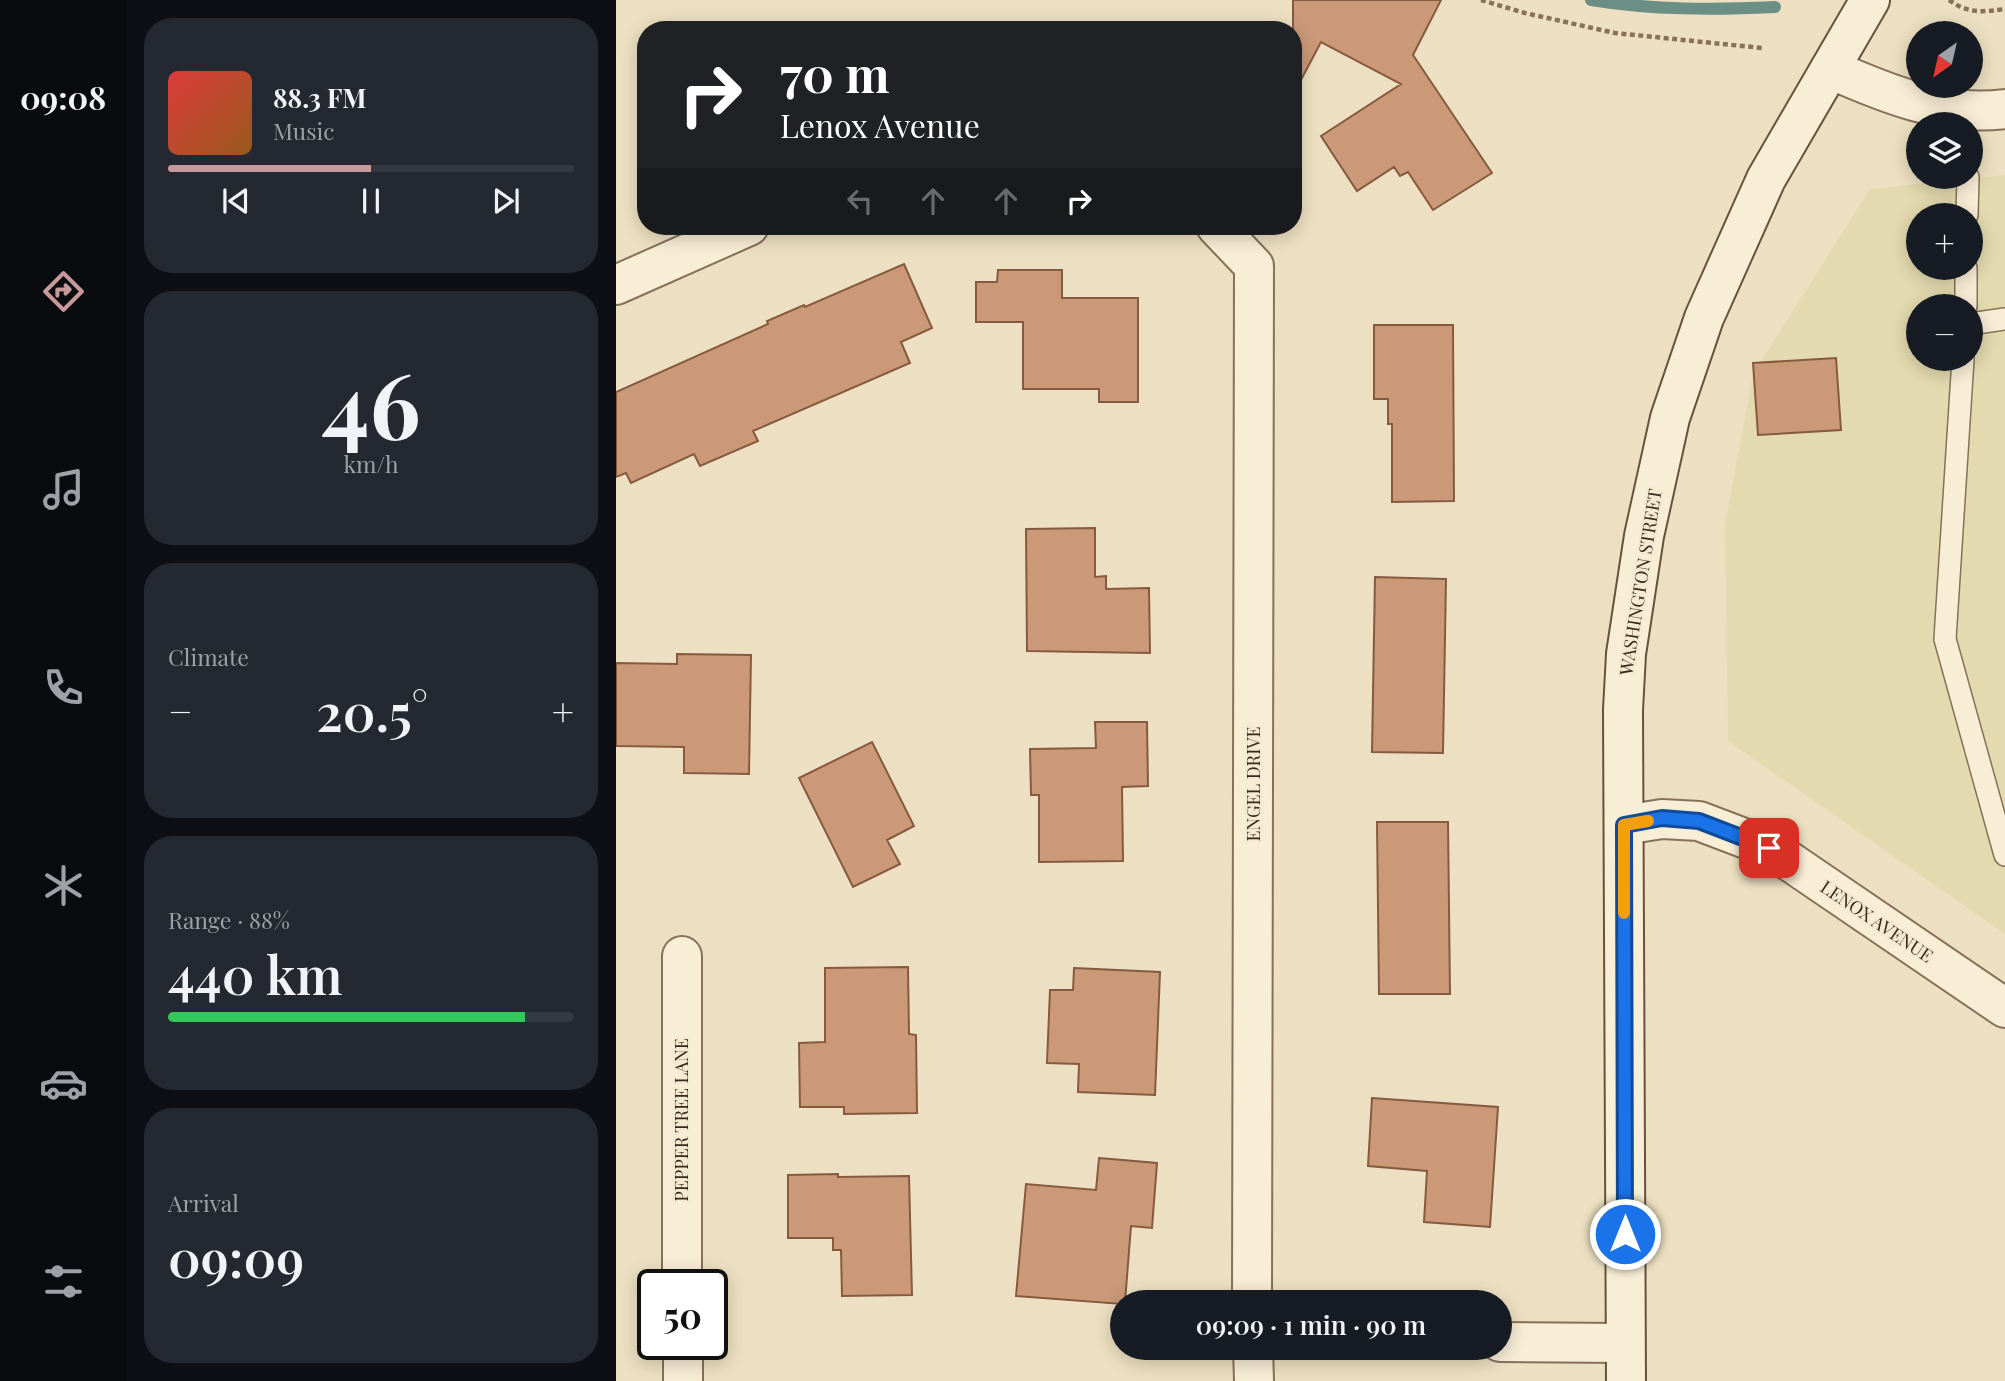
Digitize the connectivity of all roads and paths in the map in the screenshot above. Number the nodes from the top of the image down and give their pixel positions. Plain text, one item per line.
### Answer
1 (1481, 0) edge
2 (1870, 0) edge
3 (1949, 0) edge
4 (2005, 9) edge
5 (1762, 48) dead end
6 (1830, 69) junction
7 (1960, 112) edge
8 (729, 235) edge
9 (1225, 235) edge
10 (616, 285) edge
11 (2005, 319) edge
12 (1983, 322) edge
13 (1962, 371) edge
14 (1624, 825) junction
15 (2005, 855) edge
16 (682, 956) dead end
17 (2005, 1008) edge
18 (682, 1269) edge
19 (1252, 1290) edge
20 (1512, 1342) edge
21 (1625, 1343) junction
22 (683, 1360) edge
23 (1253, 1360) edge
24 (683, 1381) edge
25 (1254, 1381) edge
26 (1626, 1381) edge

1 - 5 path
2 - 6 street, WASHINGTON STREET
3 - 4 path
6 - 7 street
6 - 14 street, WASHINGTON STREET
8 - 10 street
9 - 19 street, ENGEL DRIVE
11 - 12 lane
13 - 15 lane
14 - 17 street, LENOX AVENUE
14 - 21 street, WASHINGTON STREET
16 - 18 street, PEPPER TREE LANE
20 - 21 street
21 - 26 street, WASHINGTON STREET
22 - 24 street
23 - 25 street

